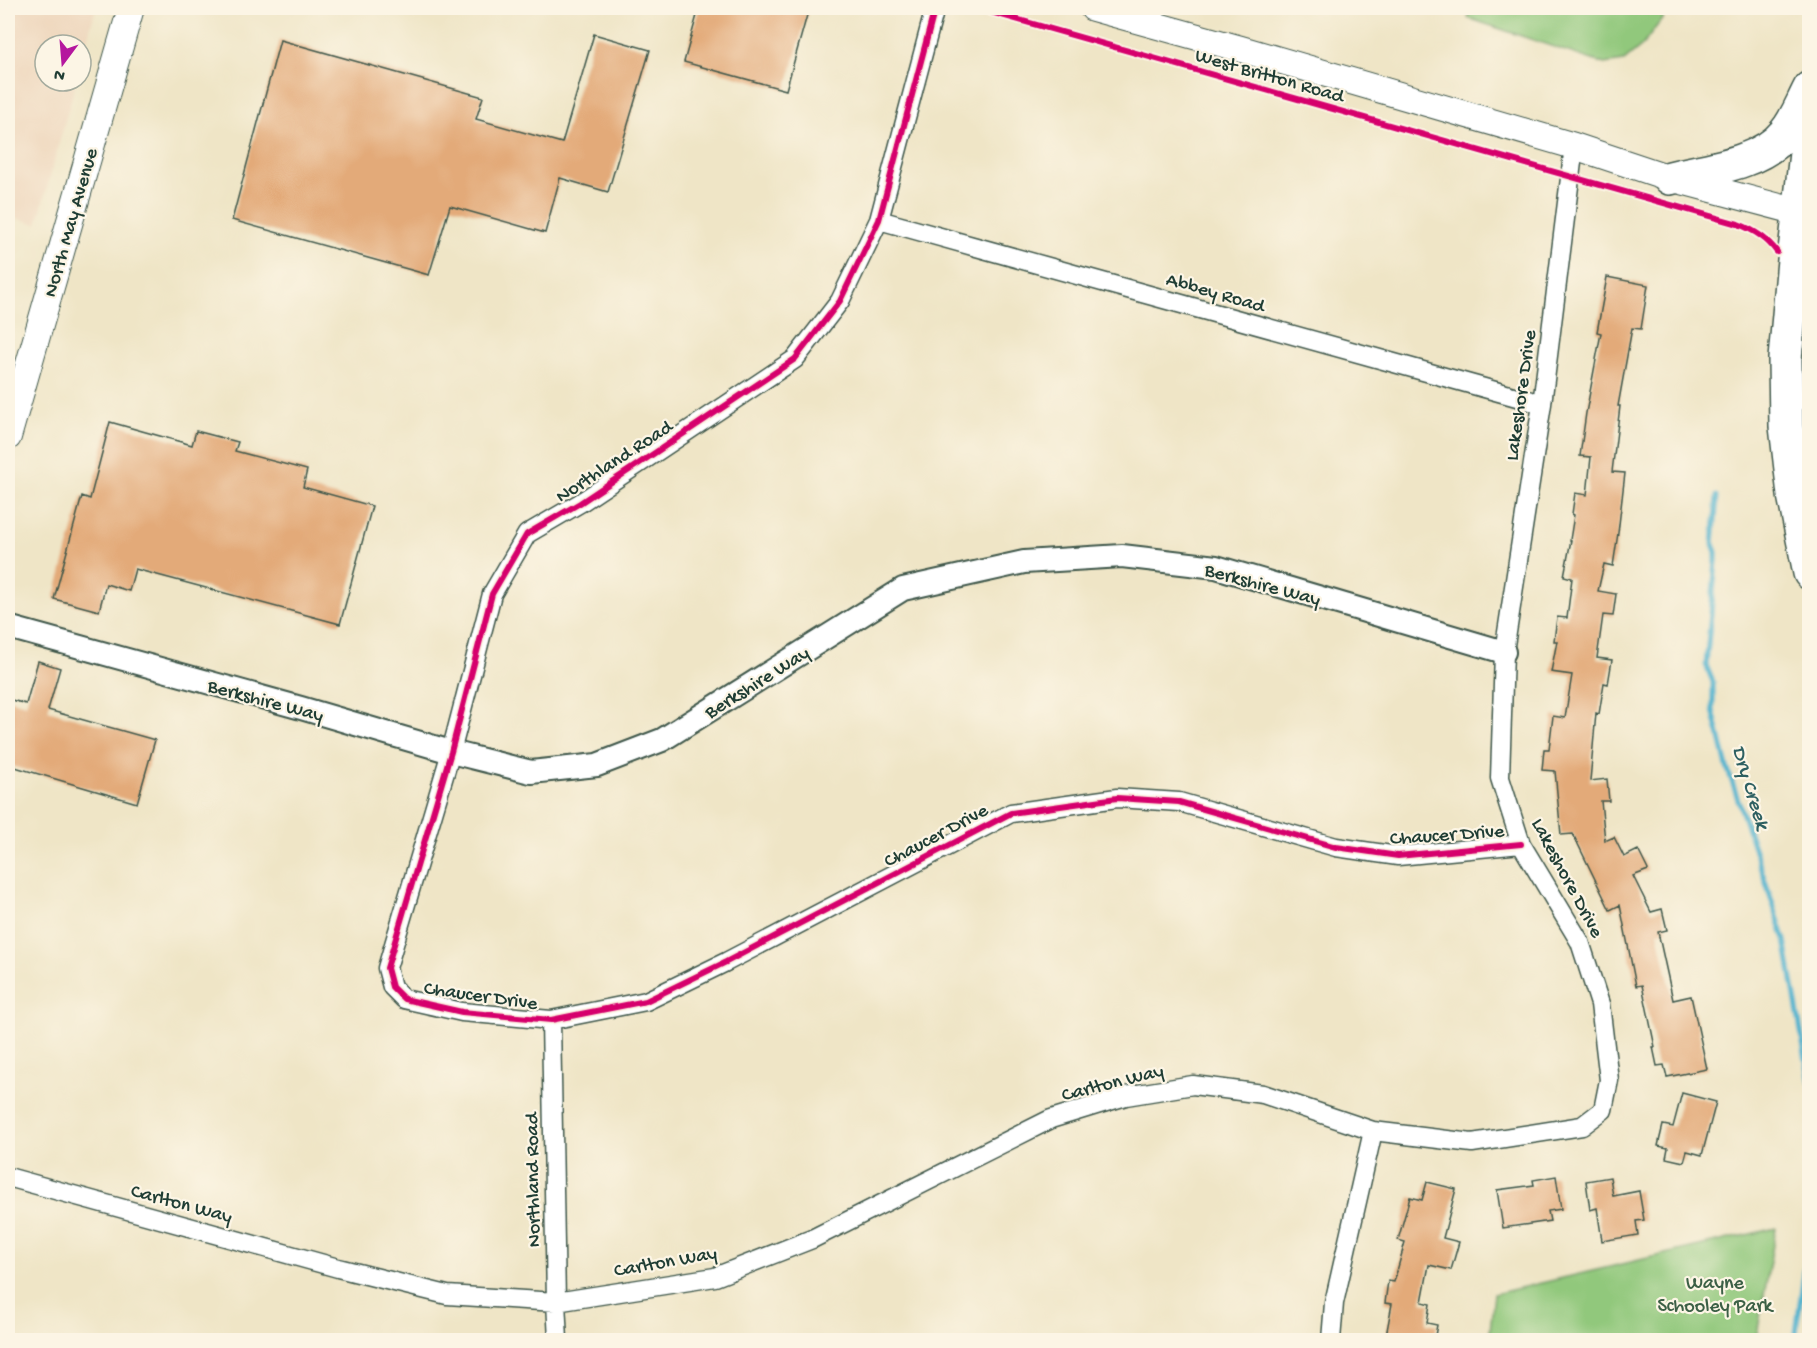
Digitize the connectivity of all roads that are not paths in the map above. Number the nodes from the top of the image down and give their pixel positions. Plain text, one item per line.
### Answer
1 (131, 8) edge
2 (934, 8) edge
3 (1093, 8) edge
4 (1809, 88) edge
5 (1809, 117) edge
6 (1574, 146) junction
7 (1670, 178) junction
8 (1804, 214) edge
9 (879, 220) junction
10 (1542, 404) junction
11 (8, 437) edge
12 (1809, 573) edge
13 (8, 627) edge
14 (1504, 652) junction
15 (451, 752) junction
16 (1521, 844) junction
17 (392, 987) joint
18 (550, 1020) junction
19 (1373, 1131) junction
20 (8, 1178) edge
21 (556, 1302) junction
22 (558, 1341) edge
23 (1331, 1341) edge

1 - 11 main road, North May Avenue
2 - 9 street, Northland Road
3 - 6 main road, West Britton Road
4 - 7 highway
5 - 8 highway
6 - 7 main road, West Britton Road
6 - 10 street, Lakeshore Drive
7 - 8 main road, West Britton Road
8 - 12 highway
9 - 10 street, Abbey Road
9 - 15 street, Northland Road
10 - 14 street, Lakeshore Drive
13 - 15 street, Berkshire Way
14 - 15 street, Berkshire Way
14 - 16 street, Lakeshore Drive
15 - 17 street, Northland Road
16 - 18 street, Chaucer Drive
16 - 19 street, Lakeshore Drive
17 - 18 street, Chaucer Drive
18 - 21 street, Northland Road
19 - 21 street, Carlton Way
19 - 23 street
20 - 21 street, Carlton Way
21 - 22 street, Northland Road

